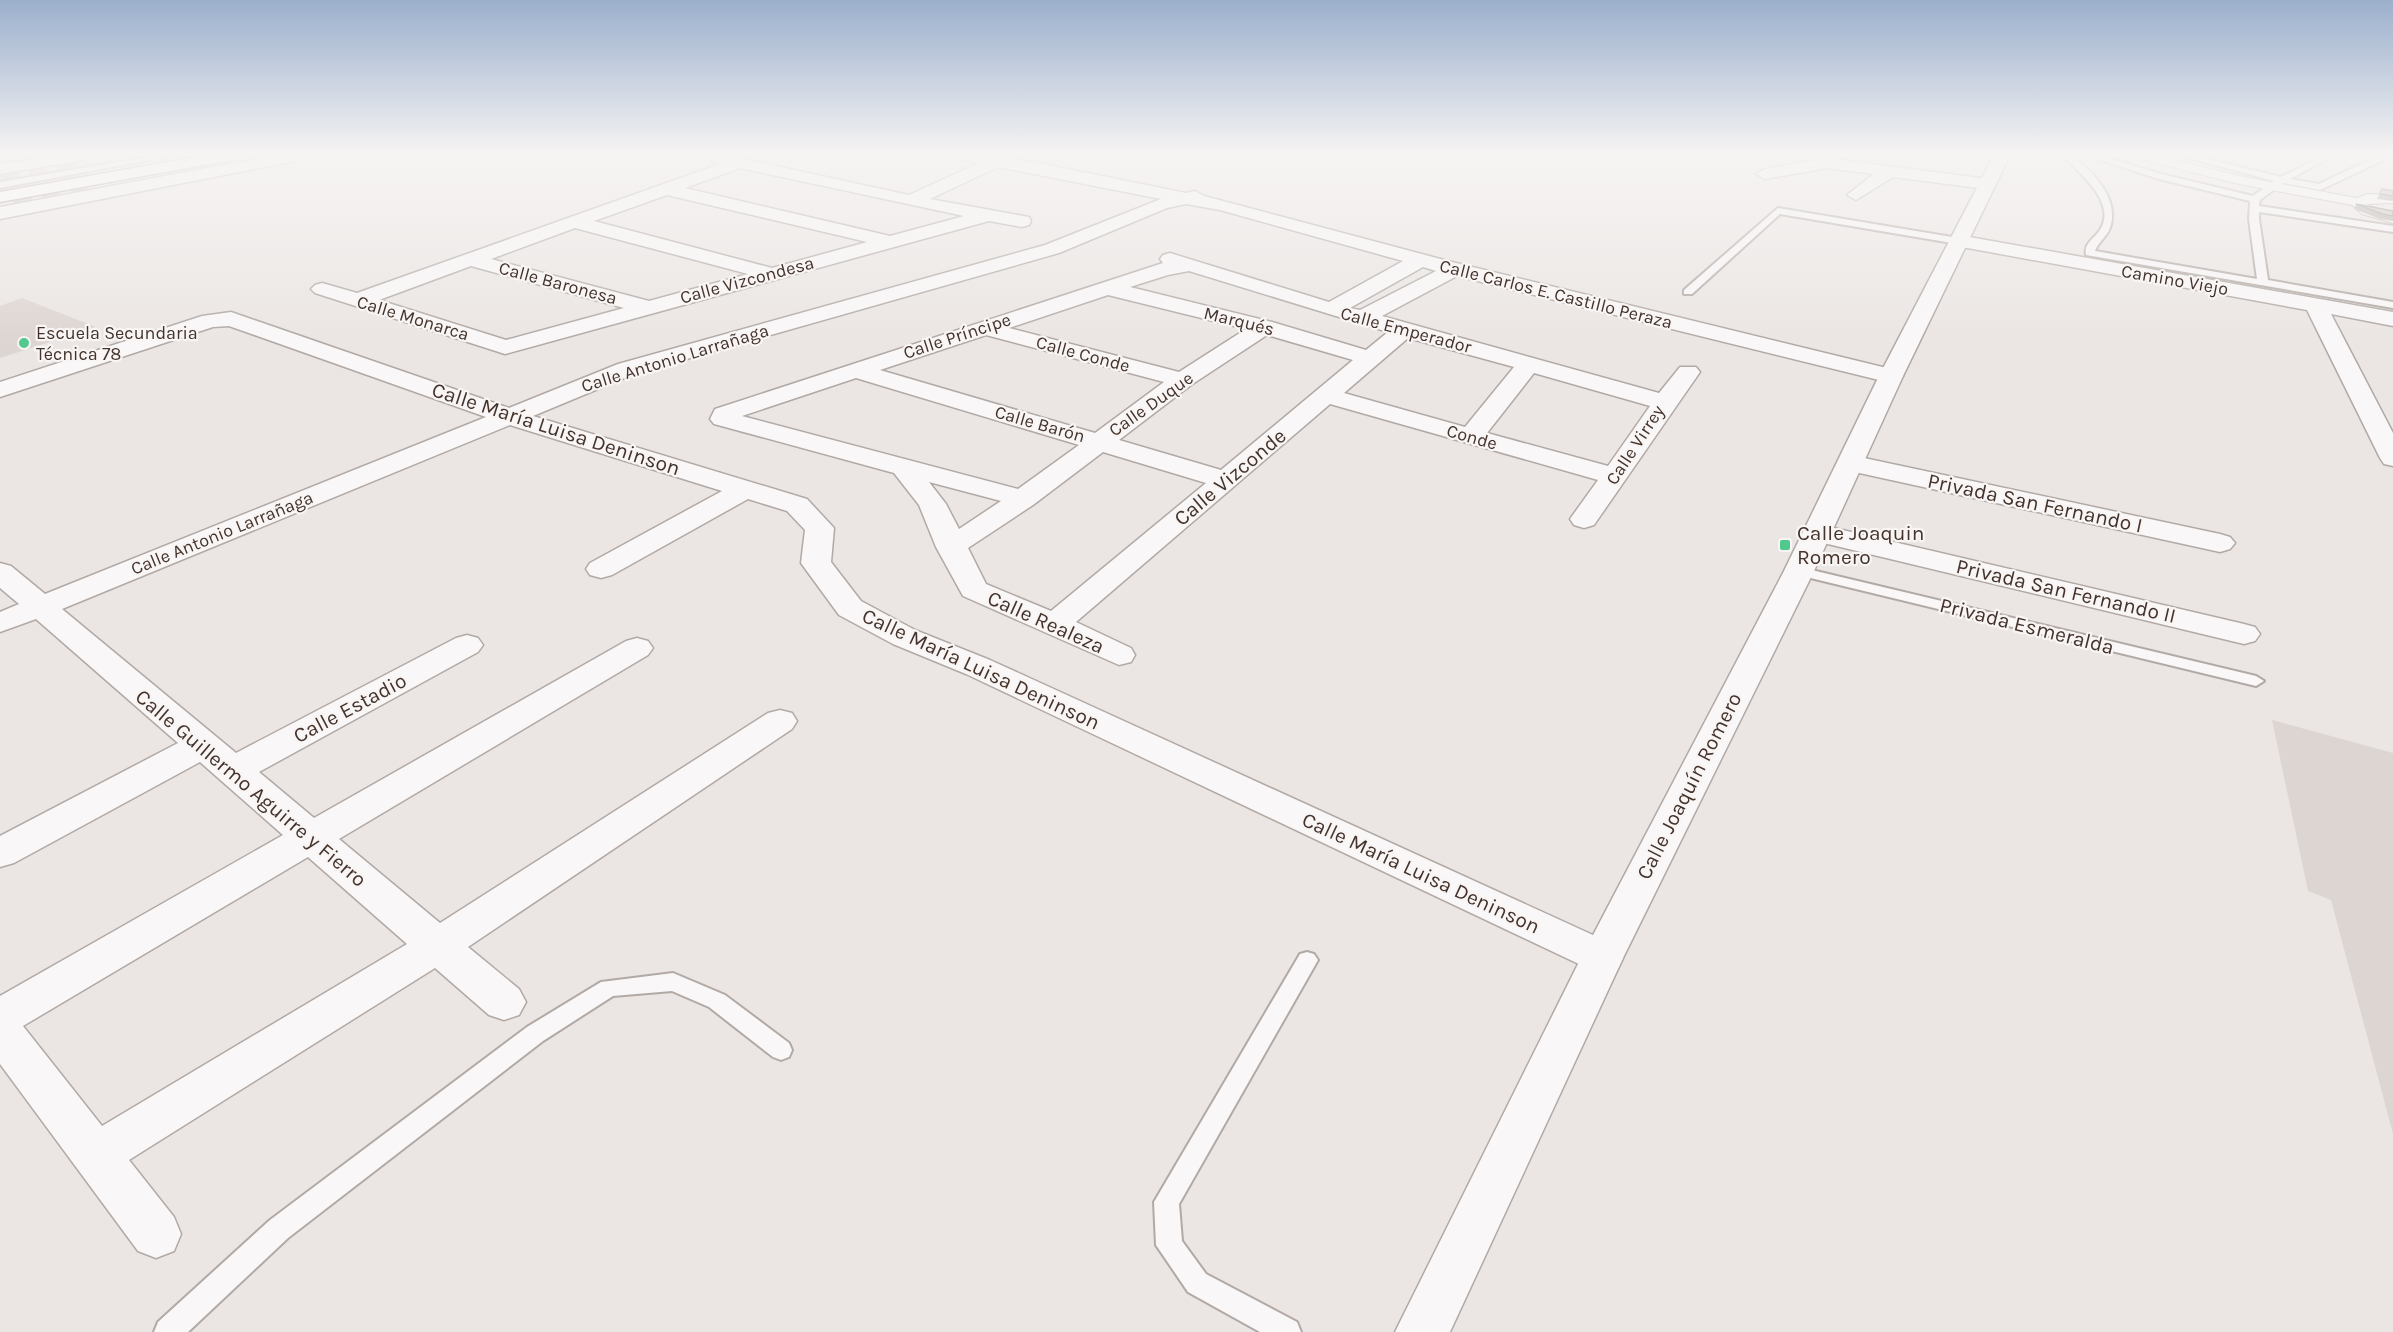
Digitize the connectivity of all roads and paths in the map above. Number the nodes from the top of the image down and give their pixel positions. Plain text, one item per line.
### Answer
1 (587, 217) edge
2 (785, 217) edge
3 (981, 217) edge
4 (1001, 217) edge
5 (1129, 217) edge
6 (1266, 217) edge
7 (1771, 217) edge
8 (1815, 217) edge
9 (1970, 217) edge
10 (2108, 217) edge
11 (2262, 217) edge
12 (2347, 217) edge
13 (1022, 221) dead end
14 (574, 222) junction
15 (2393, 229) edge
16 (1958, 241) junction
17 (889, 242) junction
18 (1149, 254) dead end
19 (471, 260) junction
20 (1420, 260) junction
21 (1191, 265) junction
22 (1454, 269) junction
23 (770, 273) junction
24 (1389, 276) junction
25 (2263, 283) junction
26 (1421, 286) junction
27 (1106, 288) junction
28 (322, 289) dead end
29 (1688, 292) dead end
30 (357, 301) junction
31 (2315, 305) junction
32 (2393, 305) edge
33 (646, 307) junction
34 (1331, 309) junction
35 (1362, 318) junction
36 (2393, 319) edge
37 (1264, 327) junction
38 (984, 328) junction
39 (1405, 329) junction
40 (505, 347) joint
41 (1370, 358) junction
42 (1529, 364) junction
43 (854, 370) junction
44 (1688, 372) dead end
45 (1891, 376) junction
46 (1183, 380) junction
47 (0, 390) edge
48 (1328, 396) junction
49 (1664, 402) junction
50 (508, 416) junction
51 (1470, 437) junction
52 (1098, 441) junction
53 (2393, 458) edge
54 (1850, 463) junction
55 (902, 465) junction
56 (1616, 477) junction
57 (1226, 480) junction
58 (745, 489) junction
59 (1023, 499) junction
60 (1584, 519) dead end
61 (1817, 533) junction
62 (2220, 543) dead end
63 (951, 547) junction
64 (601, 569) dead end
65 (1799, 571) junction
66 (0, 572) edge
67 (39, 607) junction
68 (0, 622) edge
69 (1054, 624) junction
70 (2244, 634) dead end
71 (467, 645) dead end
72 (637, 648) dead end
73 (1119, 655) dead end
74 (2256, 681) dead end
75 (780, 721) dead end
76 (202, 747) junction
77 (232, 771) junction
78 (310, 838) junction
79 (0, 853) edge
80 (439, 945) junction
81 (1602, 958) junction
82 (1306, 960) dead end
83 (504, 1002) dead end
84 (0, 1018) edge
85 (0, 1030) edge
86 (781, 1050) dead end
87 (96, 1155) junction
88 (156, 1233) dead end
89 (168, 1332) edge
90 (1287, 1332) edge
91 (1422, 1332) edge

1 - 14 street
2 - 17 street
3 - 17 street, Calle Vizcondesa
4 - 13 street
5 - 50 street, Calle Antonio Larrañaga
6 - 20 street, Calle Carlos E. Castillo Peraza
7 - 29 lane
8 - 16 lane
9 - 16 street, Calle Joaquín Romero
10 - 25 lane
11 - 25 lane
12 - 15 lane
14 - 19 street
14 - 23 street
16 - 31 street, Camino Viejo
16 - 45 street, Calle Joaquín Romero
17 - 23 street, Calle Vizcondesa
18 - 21 street, Calle Emperador
19 - 30 street
19 - 33 street, Calle Baronesa
20 - 22 street, Calle Carlos E. Castillo Peraza
20 - 24 street
21 - 27 street, Calle Príncipe
21 - 34 street, Calle Emperador
22 - 26 street
22 - 45 street, Calle Carlos E. Castillo Peraza
23 - 33 street, Calle Vizcondesa
24 - 26 street
24 - 34 street
25 - 32 lane
26 - 35 street
27 - 37 street, Marqués
27 - 38 street, Calle Príncipe
28 - 30 street, Calle Monarca
30 - 40 street, Calle Monarca
31 - 36 street, Camino Viejo
31 - 53 street
33 - 40 street, Calle Vizcondesa
34 - 35 street, Calle Emperador
35 - 39 street, Calle Emperador
37 - 41 street, Marqués
37 - 46 street, Calle Duque
38 - 43 street, Calle Príncipe
38 - 46 street, Calle Conde
39 - 41 street, Calle Vizconde
39 - 42 street, Calle Emperador
41 - 48 street, Calle Vizconde
42 - 49 street, Calle Emperador
42 - 51 street
43 - 52 street, Calle Barón
43 - 55 street, Calle Príncipe
44 - 49 street, Calle Virrey
45 - 54 street, Calle Joaquín Romero
46 - 52 street, Calle Duque
47 - 50 street, Calle María Luisa Deninson
48 - 51 street, Conde
48 - 57 street, Calle Vizconde
49 - 56 street, Calle Virrey
50 - 58 street, Calle María Luisa Deninson
50 - 67 street, Calle Antonio Larrañaga
51 - 56 street, Conde
52 - 57 street, Calle Barón
52 - 59 street, Calle Duque
54 - 61 street, Calle Joaquín Romero
54 - 62 street, Privada San Fernando I
55 - 59 street
55 - 63 street, Calle Realeza
56 - 60 street, Calle Virrey
57 - 69 street, Calle Vizconde
58 - 64 street
58 - 81 street, Calle María Luisa Deninson
59 - 63 street, Calle Duque
61 - 65 street, Calle Joaquín Romero
61 - 70 street, Privada San Fernando II
63 - 69 street, Calle Realeza
65 - 74 lane, Privada Esmeralda
65 - 81 street, Calle Joaquín Romero
66 - 67 street, Calle Guillermo Aguirre y Fierro
67 - 68 street, Calle Antonio Larrañaga
67 - 76 street, Calle Guillermo Aguirre y Fierro
69 - 73 street, Calle Realeza
71 - 77 street, Calle Estadio
72 - 78 street
75 - 80 street
76 - 77 street, Calle Guillermo Aguirre y Fierro
76 - 79 street
77 - 78 street, Calle Guillermo Aguirre y Fierro
78 - 80 street, Calle Guillermo Aguirre y Fierro
78 - 84 street
80 - 83 street, Calle Guillermo Aguirre y Fierro
80 - 87 street
81 - 91 street, Calle Joaquín Romero
82 - 90 lane
85 - 87 street
86 - 89 lane
87 - 88 street

